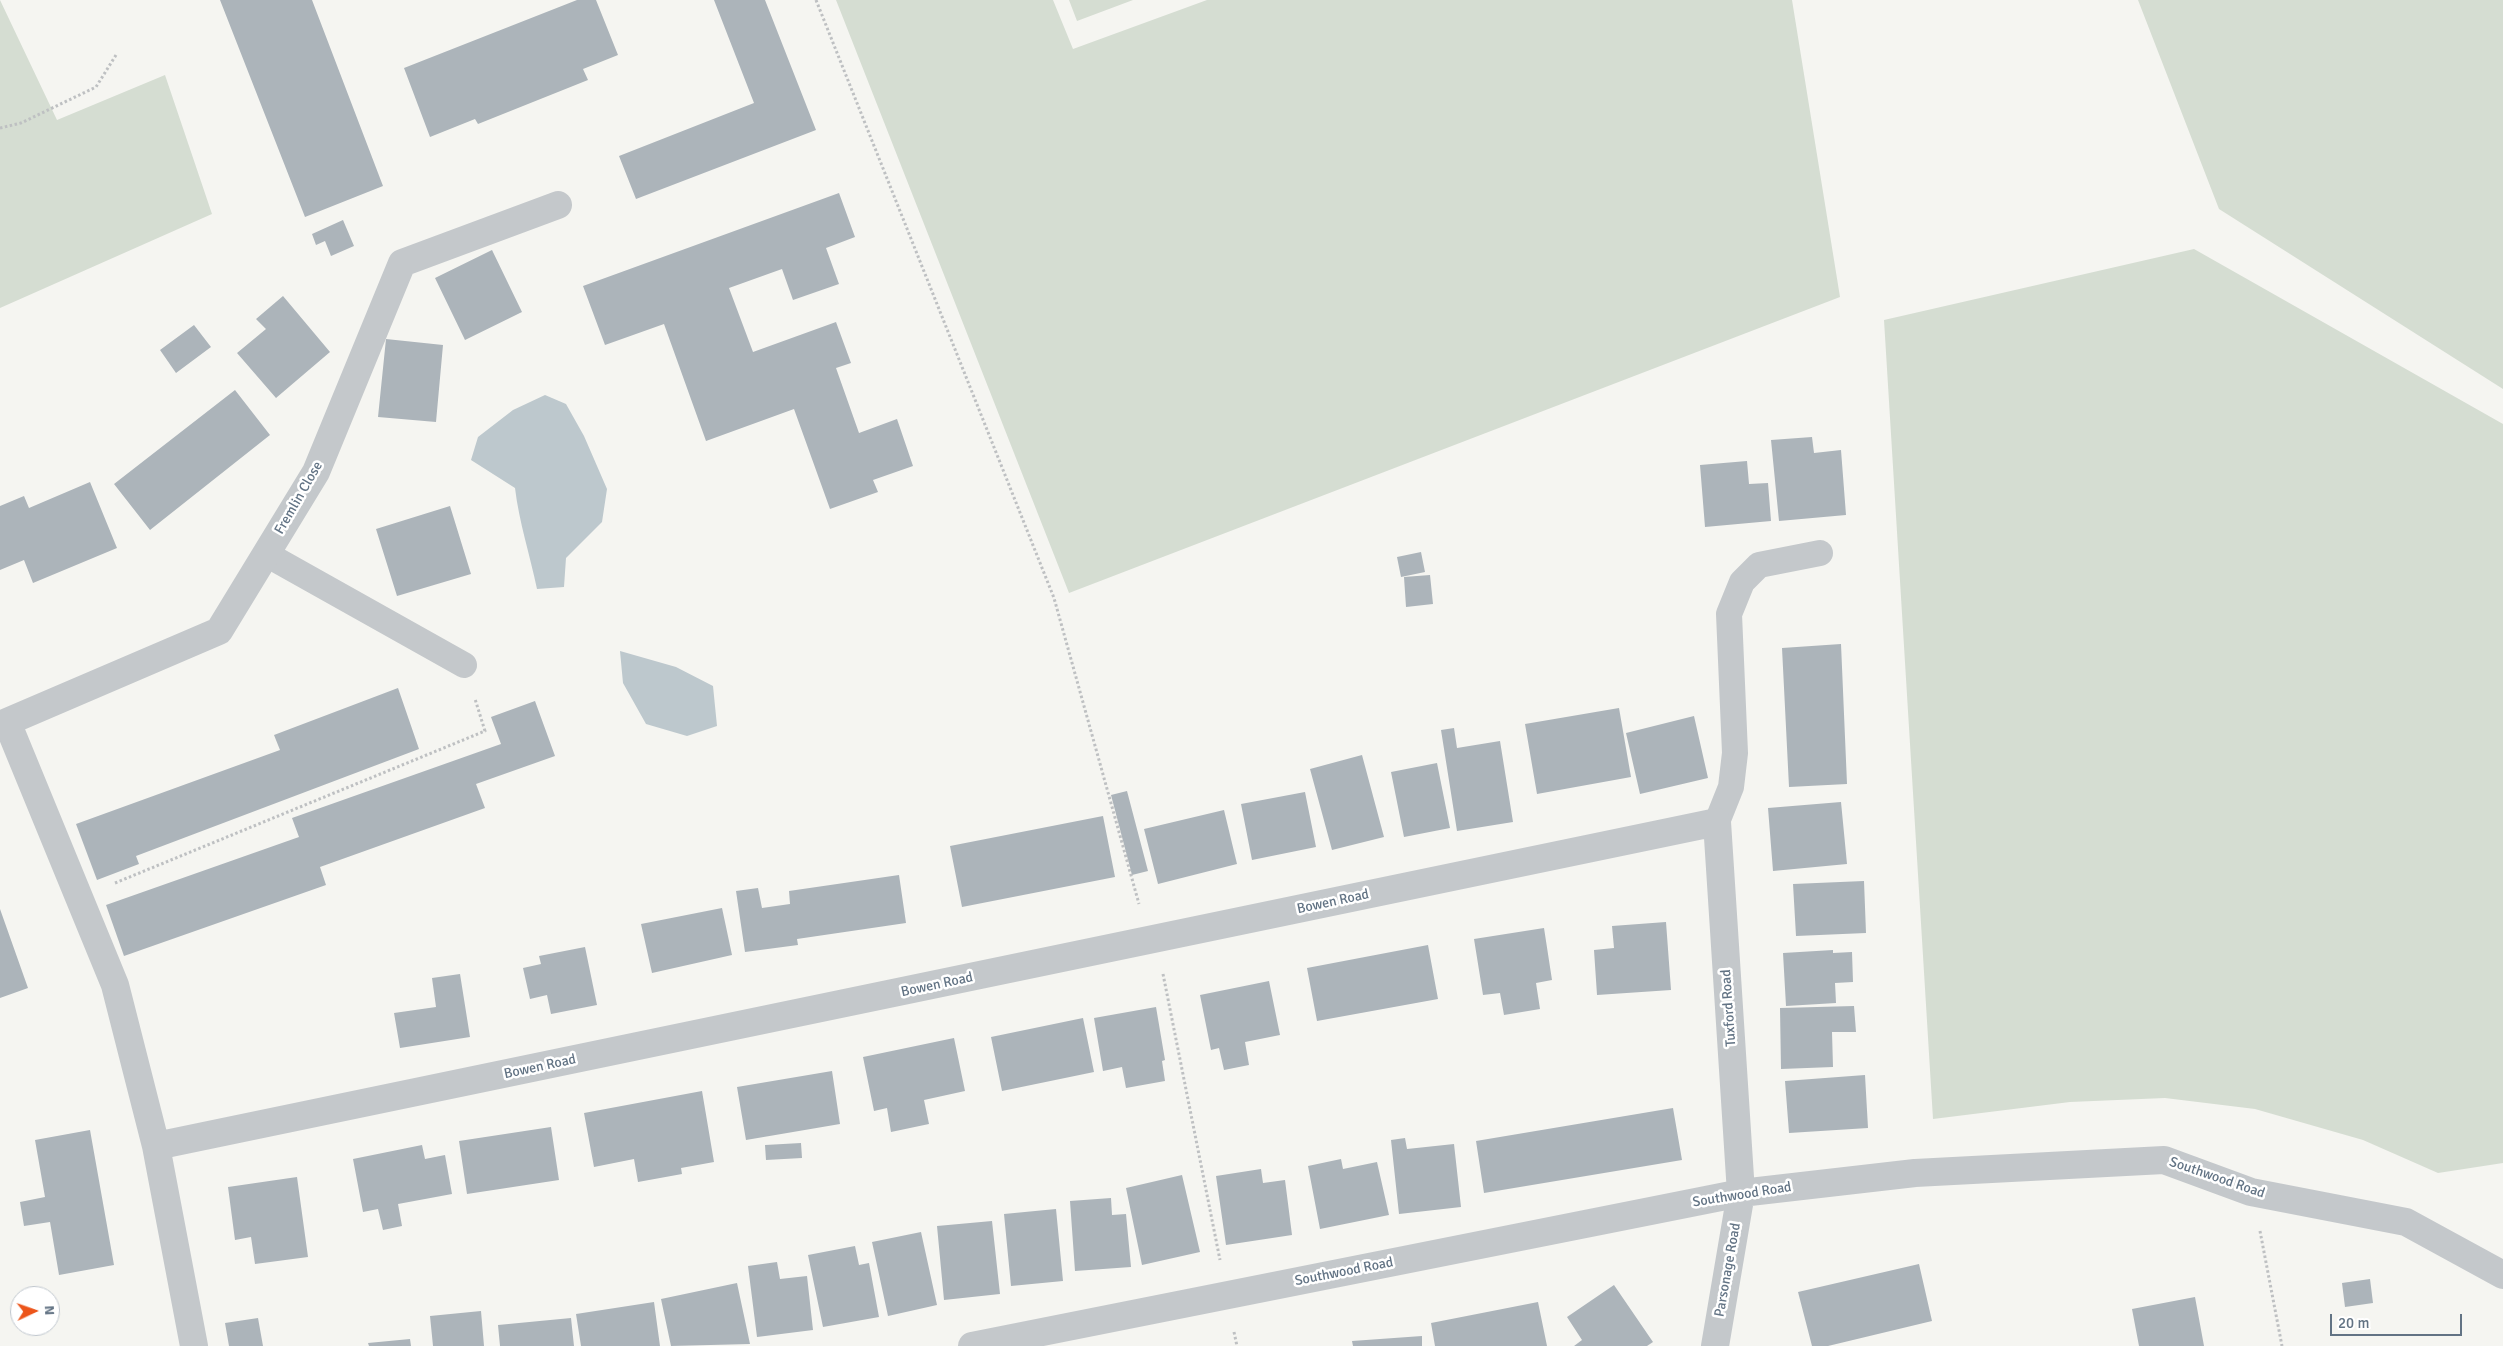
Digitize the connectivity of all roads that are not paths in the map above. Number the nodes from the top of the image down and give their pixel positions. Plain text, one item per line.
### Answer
1 (558, 205) dead end
2 (1820, 553) dead end
3 (266, 554) junction
4 (464, 665) road end
5 (4, 724) edge
6 (1717, 822) junction
7 (156, 1146) junction
8 (1741, 1193) junction
9 (2503, 1275) edge
10 (194, 1346) edge
11 (972, 1346) edge
12 (1715, 1346) edge

1 - 3 street, Fremlin Close
2 - 6 lane
3 - 4 lane
3 - 5 street, Fremlin Close
5 - 7 street
6 - 7 street, Bowen Road
6 - 8 street, Tuxford Road
7 - 10 street
8 - 9 street, Southwood Road
8 - 11 street, Southwood Road
8 - 12 street, Parsonage Road

